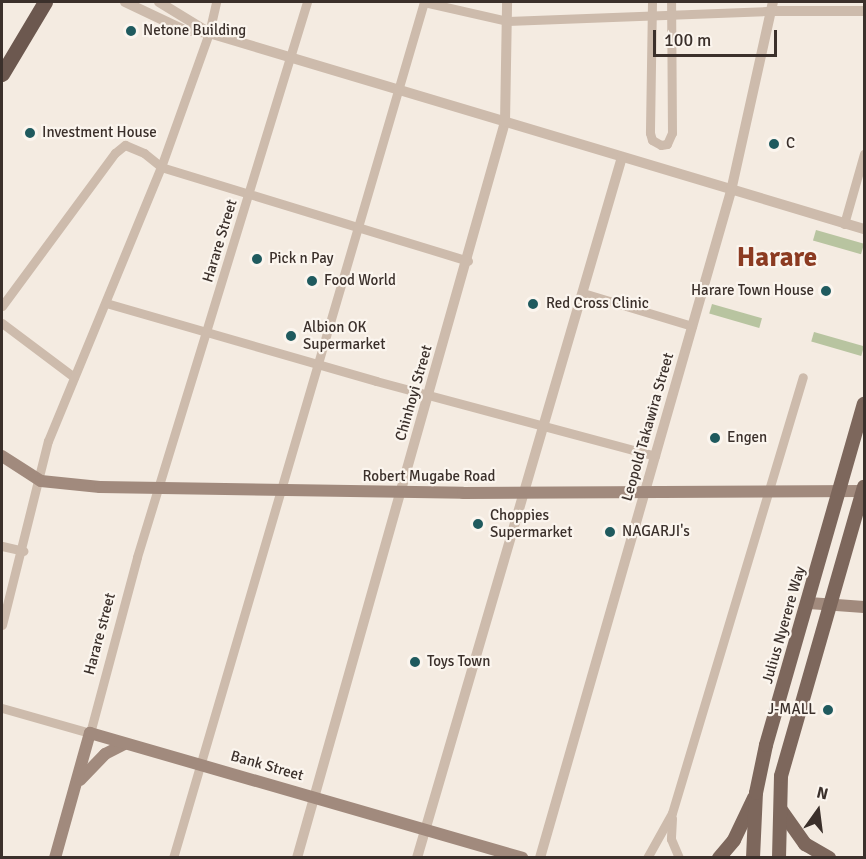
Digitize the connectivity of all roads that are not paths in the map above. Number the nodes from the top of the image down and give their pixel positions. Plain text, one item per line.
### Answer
1 (125, 2) edge
2 (159, 2) edge
3 (216, 2) edge
4 (307, 2) edge
5 (424, 2) edge
6 (507, 2) edge
7 (652, 2) edge
8 (671, 2) edge
9 (42, 5) edge
10 (772, 6) edge
11 (864, 11) edge
12 (671, 14) junction
13 (652, 15) junction
14 (507, 21) junction
15 (209, 33) junction
16 (291, 58) junction
17 (2, 74) edge
18 (399, 90) junction
19 (505, 122) junction
20 (864, 154) edge
21 (622, 157) junction
22 (161, 167) junction
23 (731, 191) junction
24 (250, 196) junction
25 (844, 224) junction
26 (359, 227) junction
27 (864, 229) edge
28 (468, 261) junction
29 (583, 293) junction
30 (105, 303) junction
31 (2, 306) edge
32 (2, 323) edge
33 (692, 326) junction
34 (207, 333) junction
35 (318, 363) junction
36 (74, 377) junction
37 (803, 377) dead end
38 (430, 396) junction
39 (864, 404) edge
40 (542, 426) junction
41 (2, 456) edge
42 (656, 456) junction
43 (41, 481) junction
44 (160, 489) junction
45 (280, 489) junction
46 (646, 489) junction
47 (864, 489) edge
48 (400, 491) junction
49 (524, 491) junction
50 (767, 491) junction
51 (838, 491) junction
52 (2, 546) edge
53 (23, 551) junction
54 (809, 603) junction
55 (830, 606) junction
56 (864, 607) edge
57 (2, 625) edge
58 (2, 708) edge
59 (90, 733) junction
60 (124, 744) junction
61 (201, 762) junction
62 (75, 788) junction
63 (756, 793) junction
64 (315, 796) junction
65 (780, 808) junction
66 (672, 813) junction
67 (425, 829) junction
68 (55, 858) edge
69 (173, 858) edge
70 (297, 858) edge
71 (417, 858) edge
72 (522, 858) edge
73 (540, 858) edge
74 (647, 858) edge
75 (679, 858) edge
76 (718, 858) edge
77 (753, 858) edge
78 (779, 858) edge
79 (829, 858) edge

1 - 15 street
2 - 15 street
3 - 15 street
4 - 16 street, Harare Street
5 - 14 street
5 - 18 street
6 - 14 street, Chinhoyi Street
7 - 13 street
8 - 12 street
9 - 17 highway
10 - 11 street
10 - 12 street
10 - 23 street, Leopold Takawira Street
12 - 13 street
12 - 13 street
13 - 14 street
14 - 19 street, Chinhoyi Street
15 - 16 street
15 - 22 street
16 - 18 street
16 - 24 street, Harare Street
18 - 19 street
18 - 26 street
19 - 21 street
19 - 28 street, Chinhoyi Street
20 - 25 street
21 - 23 street
21 - 29 street
22 - 24 street
22 - 30 street
22 - 31 street
23 - 25 street
23 - 33 street, Leopold Takawira Street
24 - 26 street
24 - 34 street, Harare Street
25 - 27 street
26 - 28 street
26 - 35 street
28 - 38 street, Chinhoyi Street
29 - 33 street
29 - 40 street
30 - 34 street
30 - 36 street
32 - 36 street
33 - 42 street, Leopold Takawira Street
34 - 35 street
34 - 44 street, Harare Street
35 - 38 street
35 - 45 street
36 - 43 street
37 - 50 street
38 - 40 street
38 - 48 street, Chinhoyi Street
39 - 51 main road, Julius Nyerere Way
40 - 42 street
40 - 49 street
41 - 43 main road, Robert Mugabe Road
42 - 46 street, Leopold Takawira Street
43 - 44 main road, Robert Mugabe Road
43 - 53 street
44 - 45 main road, Robert Mugabe Road
44 - 59 street, Harare street
45 - 48 main road, Robert Mugabe Road
45 - 61 street
46 - 49 main road, Robert Mugabe Road
46 - 50 main road, Robert Mugabe Road
46 - 73 street, Leopold Takawira Street
47 - 51 main road, Robert Mugabe Road
47 - 55 main road
48 - 49 main road, Robert Mugabe Road
48 - 64 street, Chinhoyi Street
49 - 67 street
50 - 51 main road, Robert Mugabe Road
50 - 66 street
51 - 54 main road, Julius Nyerere Way
52 - 53 street
53 - 57 street
54 - 55 main road
54 - 63 main road, Julius Nyerere Way
55 - 56 main road
55 - 65 main road
58 - 59 street, Bank Street
59 - 60 main road, Bank Street
59 - 62 main road, Harare street
60 - 61 main road, Bank Street
60 - 62 main road
61 - 64 main road, Bank Street
61 - 69 street
62 - 68 main road
63 - 76 main road
63 - 77 main road, Julius Nyerere Way
64 - 67 main road, Bank Street
64 - 70 street, Chinhoyi Street
65 - 78 main road
65 - 79 main road
66 - 74 street
66 - 75 street
67 - 71 street
67 - 72 main road, Bank Street

